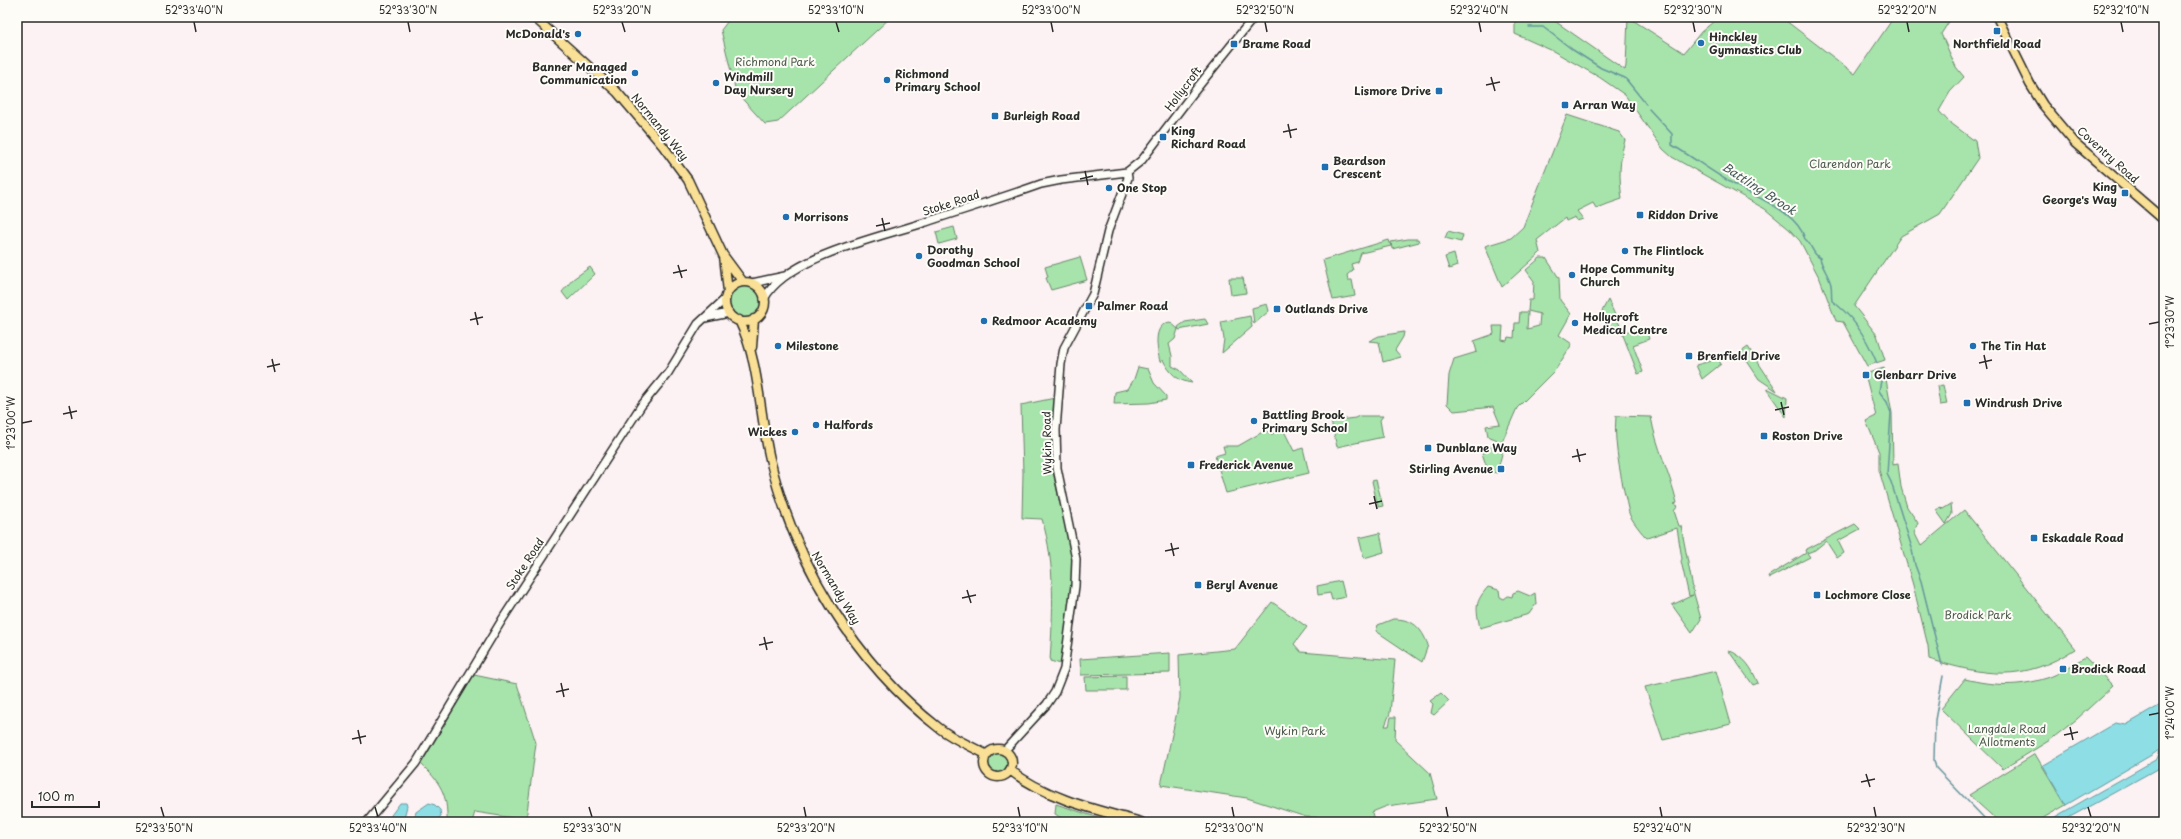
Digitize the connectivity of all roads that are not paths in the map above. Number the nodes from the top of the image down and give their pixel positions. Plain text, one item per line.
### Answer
1 (534, 17) edge
2 (1254, 17) edge
3 (1997, 17) edge
4 (1127, 172) junction
5 (2164, 220) edge
6 (724, 255) junction
7 (787, 275) junction
8 (743, 282) junction
9 (752, 283) junction
10 (727, 295) junction
11 (764, 299) junction
12 (729, 313) junction
13 (703, 319) junction
14 (754, 319) junction
15 (739, 320) junction
16 (752, 352) junction
17 (1004, 751) junction
18 (987, 755) junction
19 (1010, 770) junction
20 (367, 822) edge
21 (1141, 822) edge

1 - 6 main road, Normandy Way
2 - 4 street, Hollycroft
3 - 5 main road, Coventry Road
4 - 7 street, Stoke Road
4 - 17 street, Wykin Road
6 - 8 main road, Normandy Way
6 - 10 main road, Normandy Way
7 - 9 street, Stoke Road
7 - 11 street, Stoke Road
8 - 9 main road
8 - 10 main road
9 - 11 main road
10 - 12 main road
10 - 13 street, Stoke Road
11 - 14 main road
12 - 13 street
12 - 15 main road
13 - 20 street, Stoke Road
14 - 15 main road
14 - 16 main road, Normandy Way
15 - 16 main road, Normandy Way
16 - 18 main road, Normandy Way
17 - 18 main road
17 - 19 main road
18 - 19 main road
19 - 21 main road

